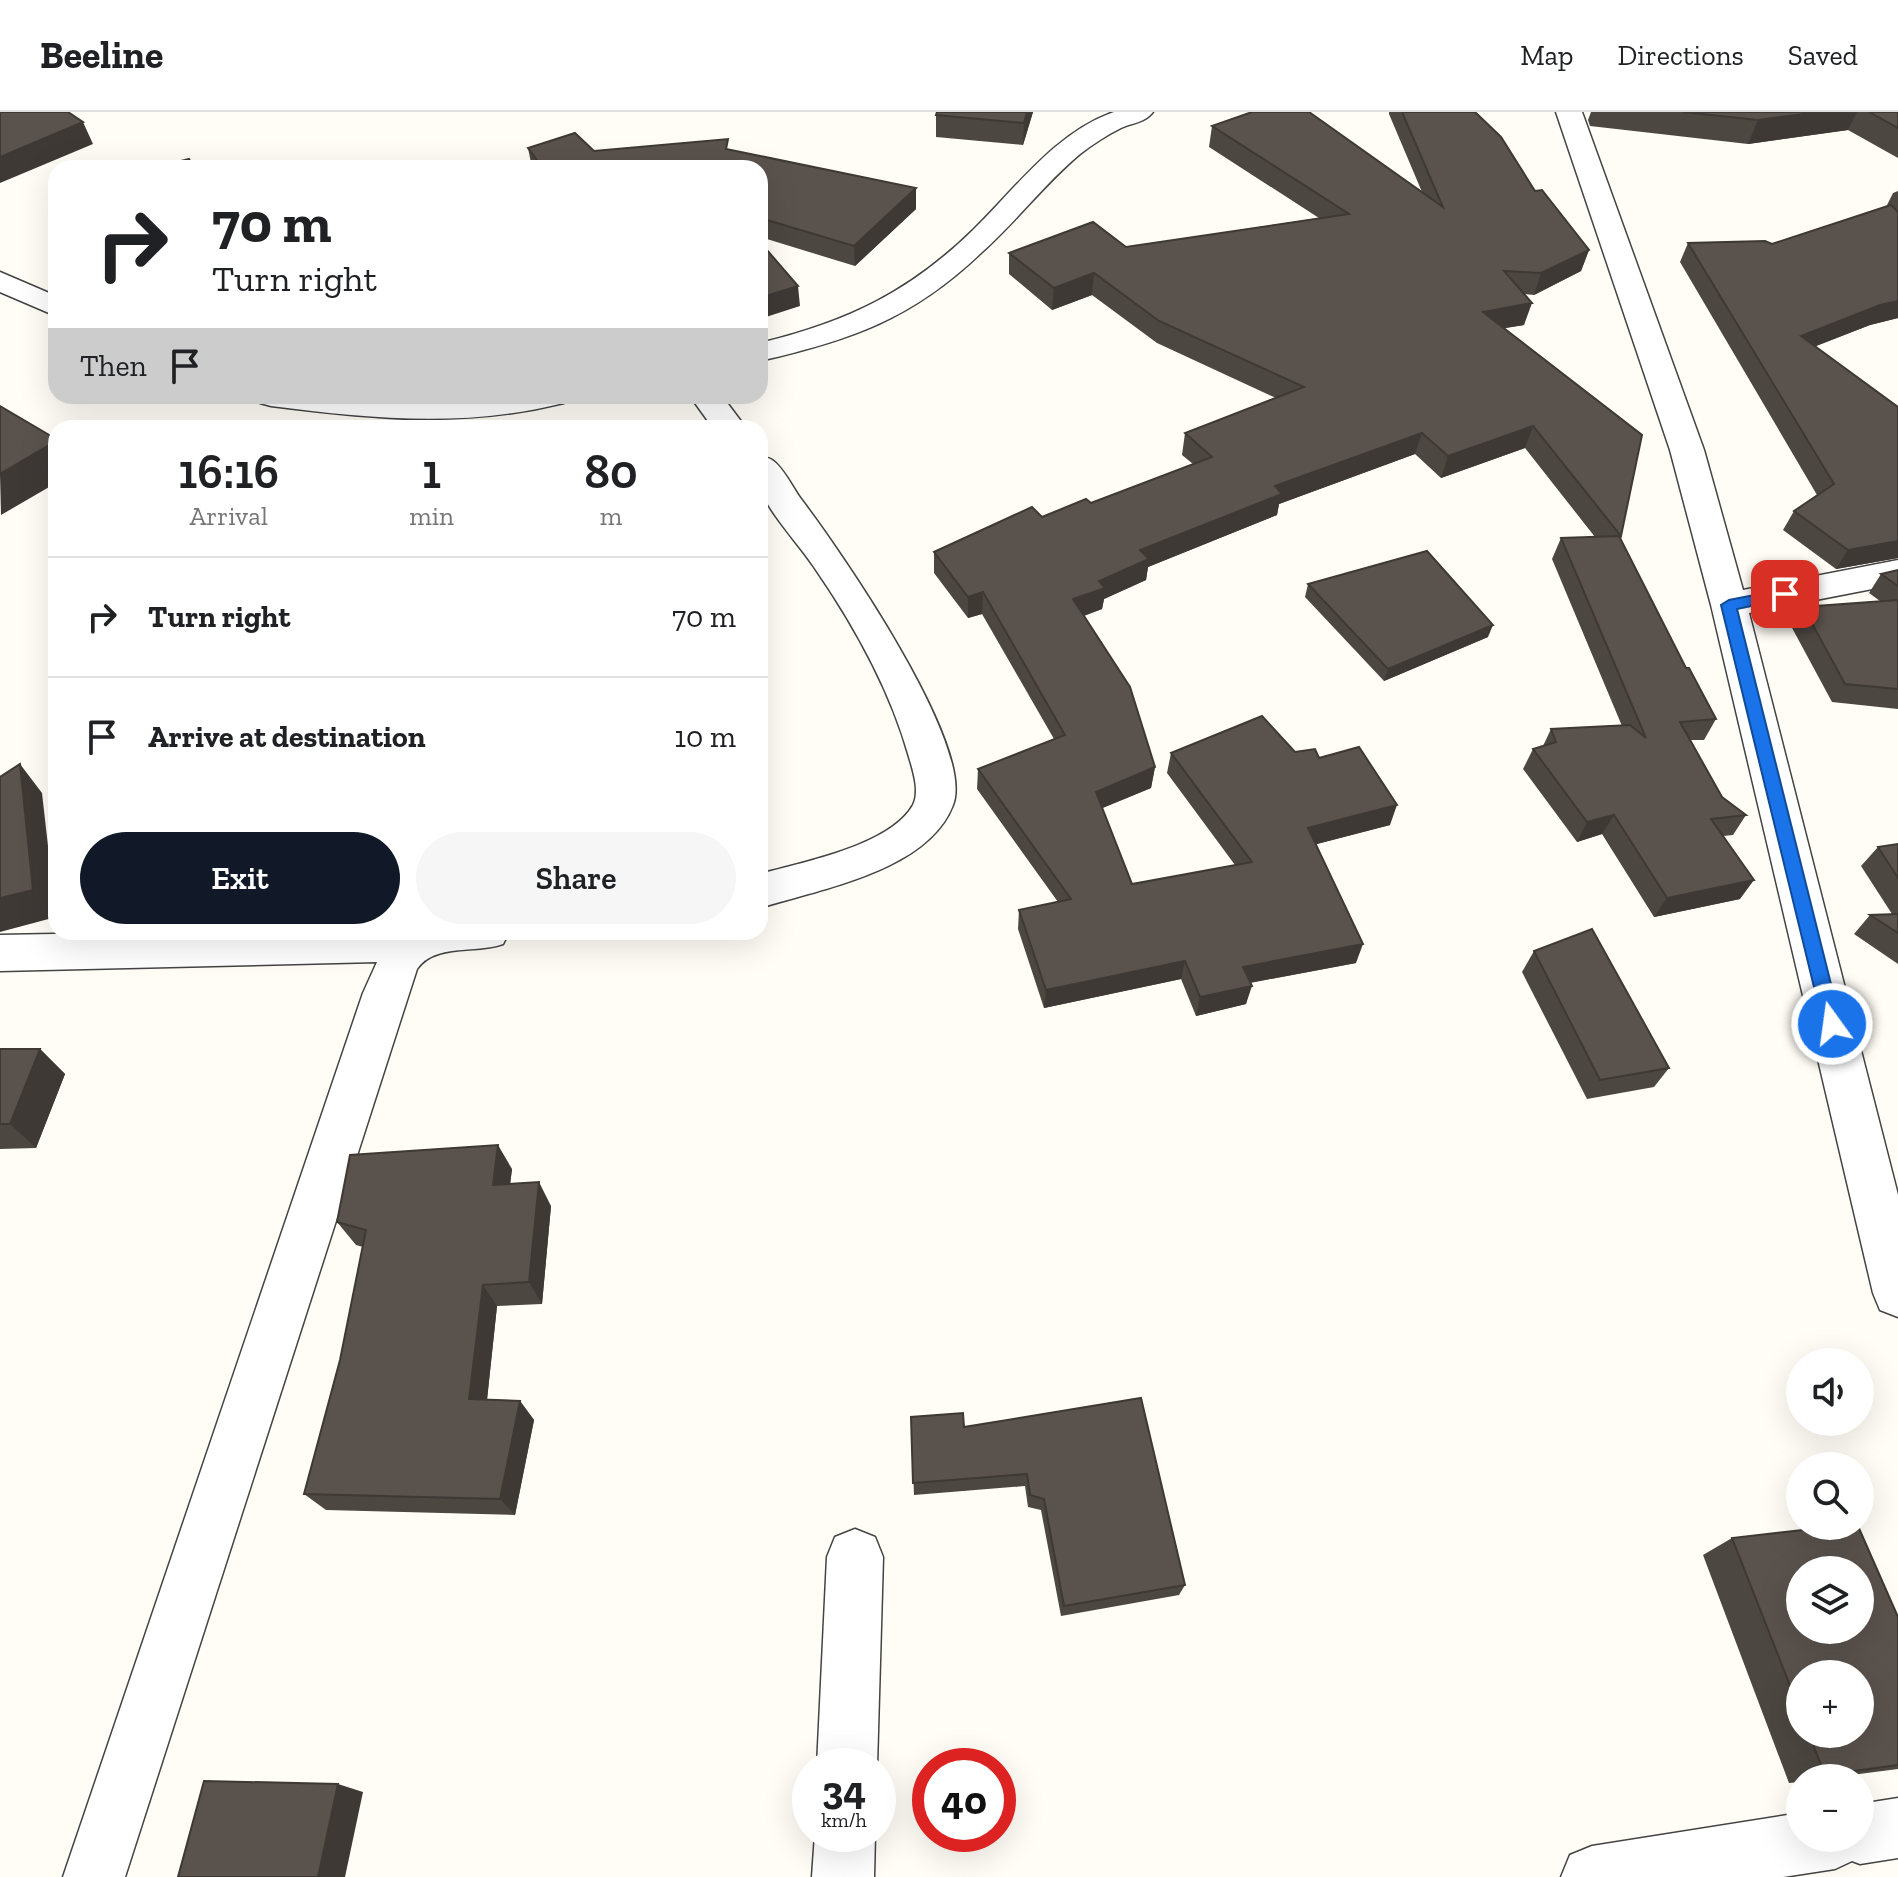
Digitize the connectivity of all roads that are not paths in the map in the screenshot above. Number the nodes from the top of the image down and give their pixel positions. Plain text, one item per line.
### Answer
1 (1140, 112) edge
2 (1569, 112) edge
3 (0, 281) edge
4 (48, 303) edge
5 (768, 349) edge
6 (338, 404) edge
7 (509, 404) edge
8 (569, 404) edge
9 (542, 420) edge
10 (768, 478) edge
11 (1898, 572) edge
12 (1729, 605) junction
13 (768, 889) edge
14 (428, 940) edge
15 (413, 944) junction
16 (0, 953) edge
17 (1898, 1293) edge
18 (855, 1557) dead end
19 (848, 1748) edge
20 (1898, 1828) edge
21 (1874, 1832) edge
22 (1786, 1846) edge
23 (844, 1852) edge
24 (94, 1877) edge
25 (843, 1877) edge
26 (1592, 1877) edge

1 - 5 street
2 - 12 street
3 - 4 street
6 - 7 street
8 - 9 street
10 - 13 street
11 - 12 street
12 - 17 street
14 - 15 street
15 - 16 street
15 - 24 street
18 - 19 street
20 - 21 street
22 - 26 street
23 - 25 street

